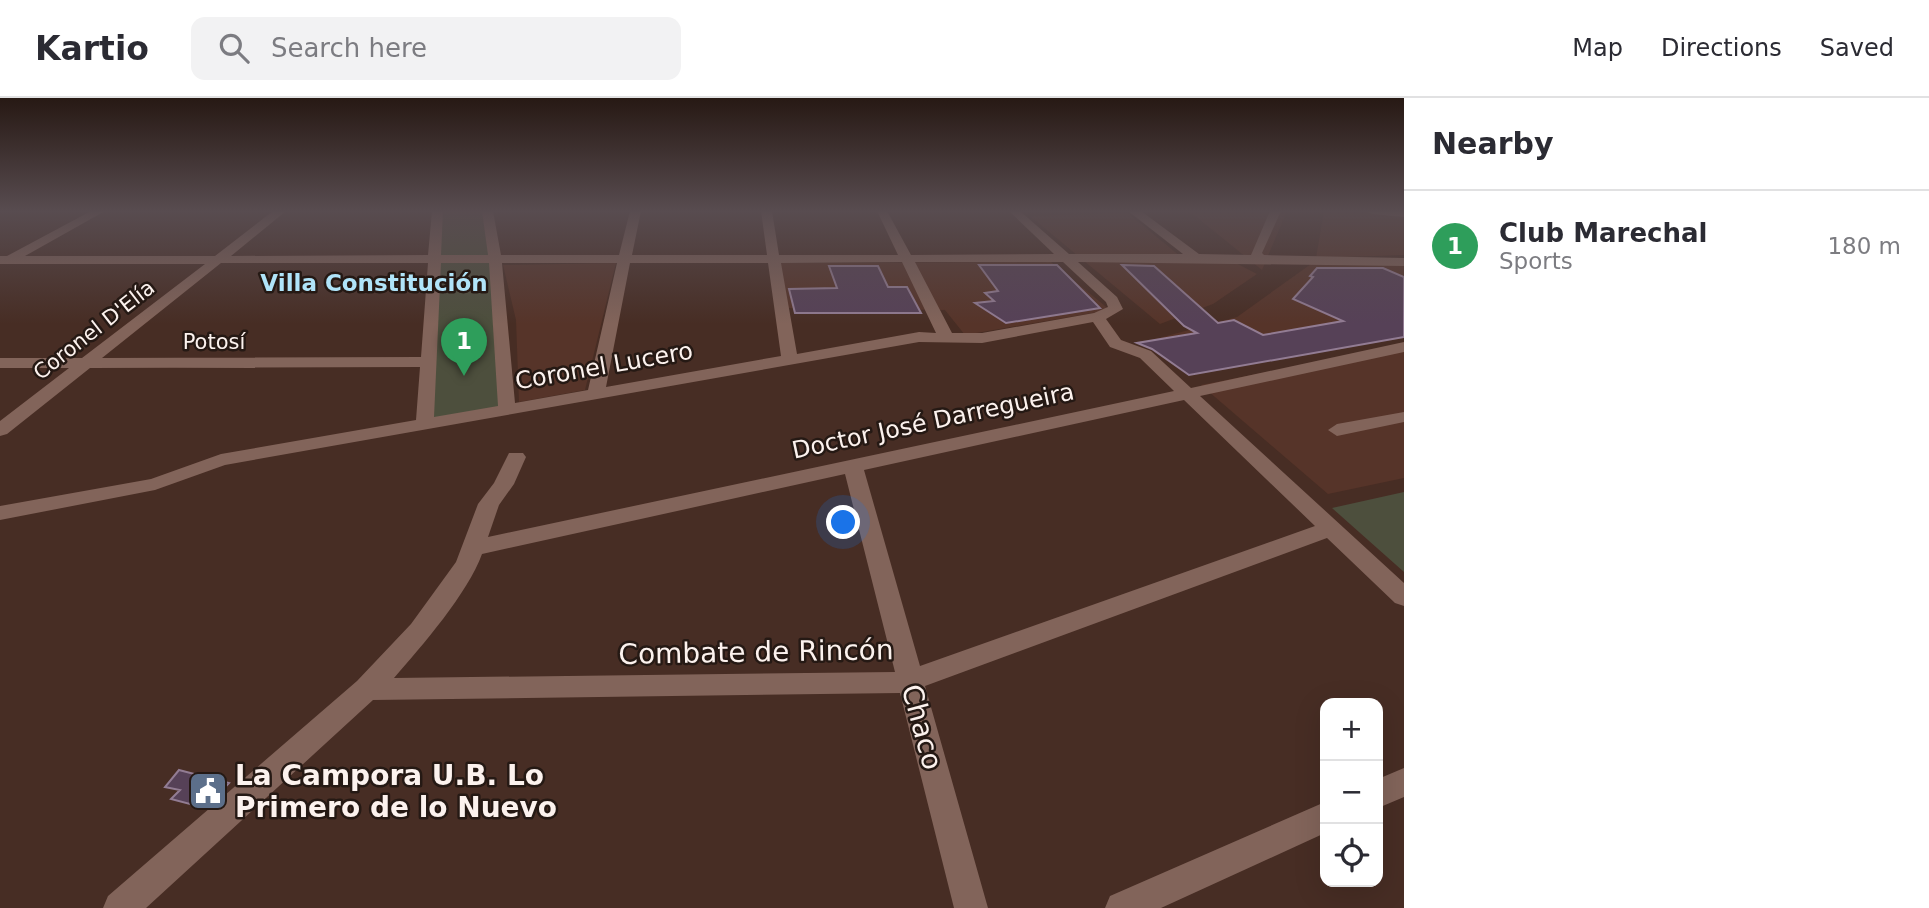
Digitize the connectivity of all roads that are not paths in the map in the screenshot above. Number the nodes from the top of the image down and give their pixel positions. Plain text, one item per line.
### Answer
1 (28, 249) edge
2 (233, 249) edge
3 (435, 249) edge
4 (493, 249) edge
5 (626, 249) edge
6 (771, 249) edge
7 (902, 249) edge
8 (1056, 249) edge
9 (1184, 249) edge
10 (1258, 249) edge
11 (1066, 258) junction
12 (1196, 258) junction
13 (624, 259) junction
14 (772, 259) junction
15 (908, 259) junction
16 (495, 260) junction
17 (1260, 260) junction
18 (218, 261) junction
19 (434, 261) junction
20 (3, 262) edge
21 (1404, 262) edge
22 (1098, 317) junction
23 (946, 337) junction
24 (1401, 350) edge
25 (790, 360) junction
26 (428, 362) junction
27 (0, 363) edge
28 (85, 363) junction
29 (1186, 393) junction
30 (596, 394) junction
31 (507, 410) junction
32 (1404, 418) edge
33 (425, 424) junction
34 (0, 430) edge
35 (1337, 430) dead end
36 (516, 457) dead end
37 (853, 465) junction
38 (0, 513) edge
39 (1329, 529) junction
40 (473, 548) junction
41 (1404, 597) edge
42 (909, 681) junction
43 (367, 689) junction
44 (1404, 782) edge
45 (1383, 792) edge
46 (1320, 819) edge
47 (120, 908) edge
48 (971, 908) edge
49 (1122, 908) edge

1 - 20 street
2 - 18 street, Coronel D'Elía
3 - 19 street
4 - 16 street
5 - 13 street
6 - 14 street
7 - 15 street
8 - 11 street
9 - 12 street
10 - 17 street
11 - 12 street
11 - 15 street
11 - 22 street
12 - 17 street
13 - 14 street
13 - 16 street
13 - 30 street
14 - 15 street
14 - 25 street
15 - 23 street
16 - 19 street
16 - 31 street
17 - 21 street
18 - 19 street
18 - 20 street
18 - 28 street, Coronel D'Elía
19 - 26 street
22 - 23 street, Coronel Lucero
22 - 29 street
23 - 25 street, Coronel Lucero
24 - 29 street, Doctor José Darregueira
25 - 30 street, Coronel Lucero
26 - 28 street, Potosí
26 - 33 street
27 - 28 street, Potosí
28 - 34 street, Coronel D'Elía
29 - 37 street, Doctor José Darregueira
29 - 39 street
30 - 31 street, Coronel Lucero
31 - 33 street, Coronel Lucero
32 - 35 street
33 - 38 street, Coronel Lucero
36 - 40 street
37 - 40 street, Doctor José Darregueira
37 - 42 street, Chaco
39 - 41 street
39 - 42 street, Combate de Rincón
40 - 43 street
42 - 43 street, Combate de Rincón
42 - 48 street, Chaco
43 - 47 street
44 - 45 street
46 - 49 street

